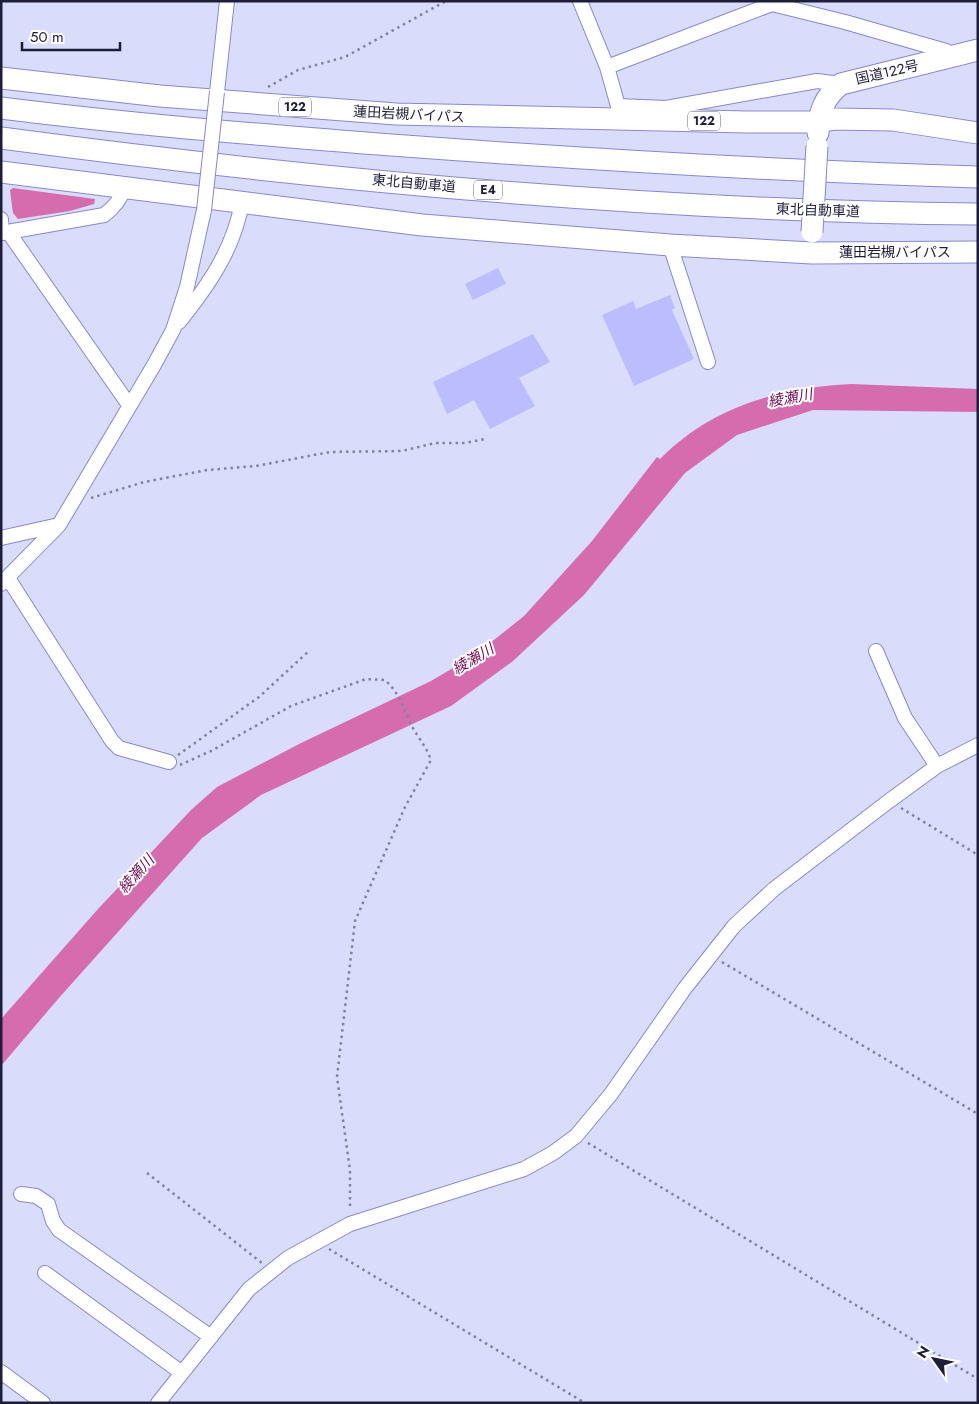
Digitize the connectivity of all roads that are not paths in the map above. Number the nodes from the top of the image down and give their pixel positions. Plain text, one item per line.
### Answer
1 (227, 1) edge
2 (580, 1) edge
3 (766, 3) edge
4 (978, 50) edge
5 (955, 57) junction
6 (607, 67) junction
7 (1, 78) edge
8 (841, 84) junction
9 (1, 108) edge
10 (819, 122) junction
11 (978, 133) edge
12 (1, 138) edge
13 (1, 172) edge
14 (978, 177) edge
15 (124, 186) junction
16 (242, 202) junction
17 (978, 214) edge
18 (1, 219) edge
19 (4, 233) edge
20 (812, 242) junction
21 (670, 245) junction
22 (978, 252) edge
23 (172, 330) junction
24 (708, 362) dead end
25 (129, 405) junction
26 (59, 525) junction
27 (1, 538) edge
28 (5, 581) edge
29 (876, 651) dead end
30 (978, 745) edge
31 (169, 762) road end
32 (937, 766) junction
33 (21, 1194) dead end
34 (45, 1273) dead end
35 (211, 1337) junction
36 (1, 1372) edge
37 (182, 1373) junction
38 (43, 1403) edge
39 (158, 1403) edge

1 - 23 street, bridge
2 - 6 street
3 - 5 street
3 - 6 street
4 - 5 highway, 国道122号
5 - 8 highway, 国道122号
6 - 8 street
7 - 10 highway, 蓮田岩槻バイパス / 122
8 - 10 highway, 国道122号
9 - 14 highway
10 - 11 highway, 蓮田岩槻バイパス / 122
10 - 20 highway, bridge
12 - 17 highway, 東北自動車道 / E4
13 - 15 highway, 蓮田岩槻バイパス
15 - 16 highway, 蓮田岩槻バイパス
15 - 19 street
16 - 21 highway, 蓮田岩槻バイパス
16 - 23 street
18 - 19 street
19 - 25 street
20 - 21 highway, 蓮田岩槻バイパス
20 - 22 highway, 蓮田岩槻バイパス
21 - 24 street
23 - 25 street
25 - 26 street
26 - 27 street
26 - 28 street
28 - 31 street
29 - 32 street
30 - 32 street
32 - 35 street
33 - 35 street
34 - 37 street
35 - 37 street
36 - 38 street
37 - 39 street

